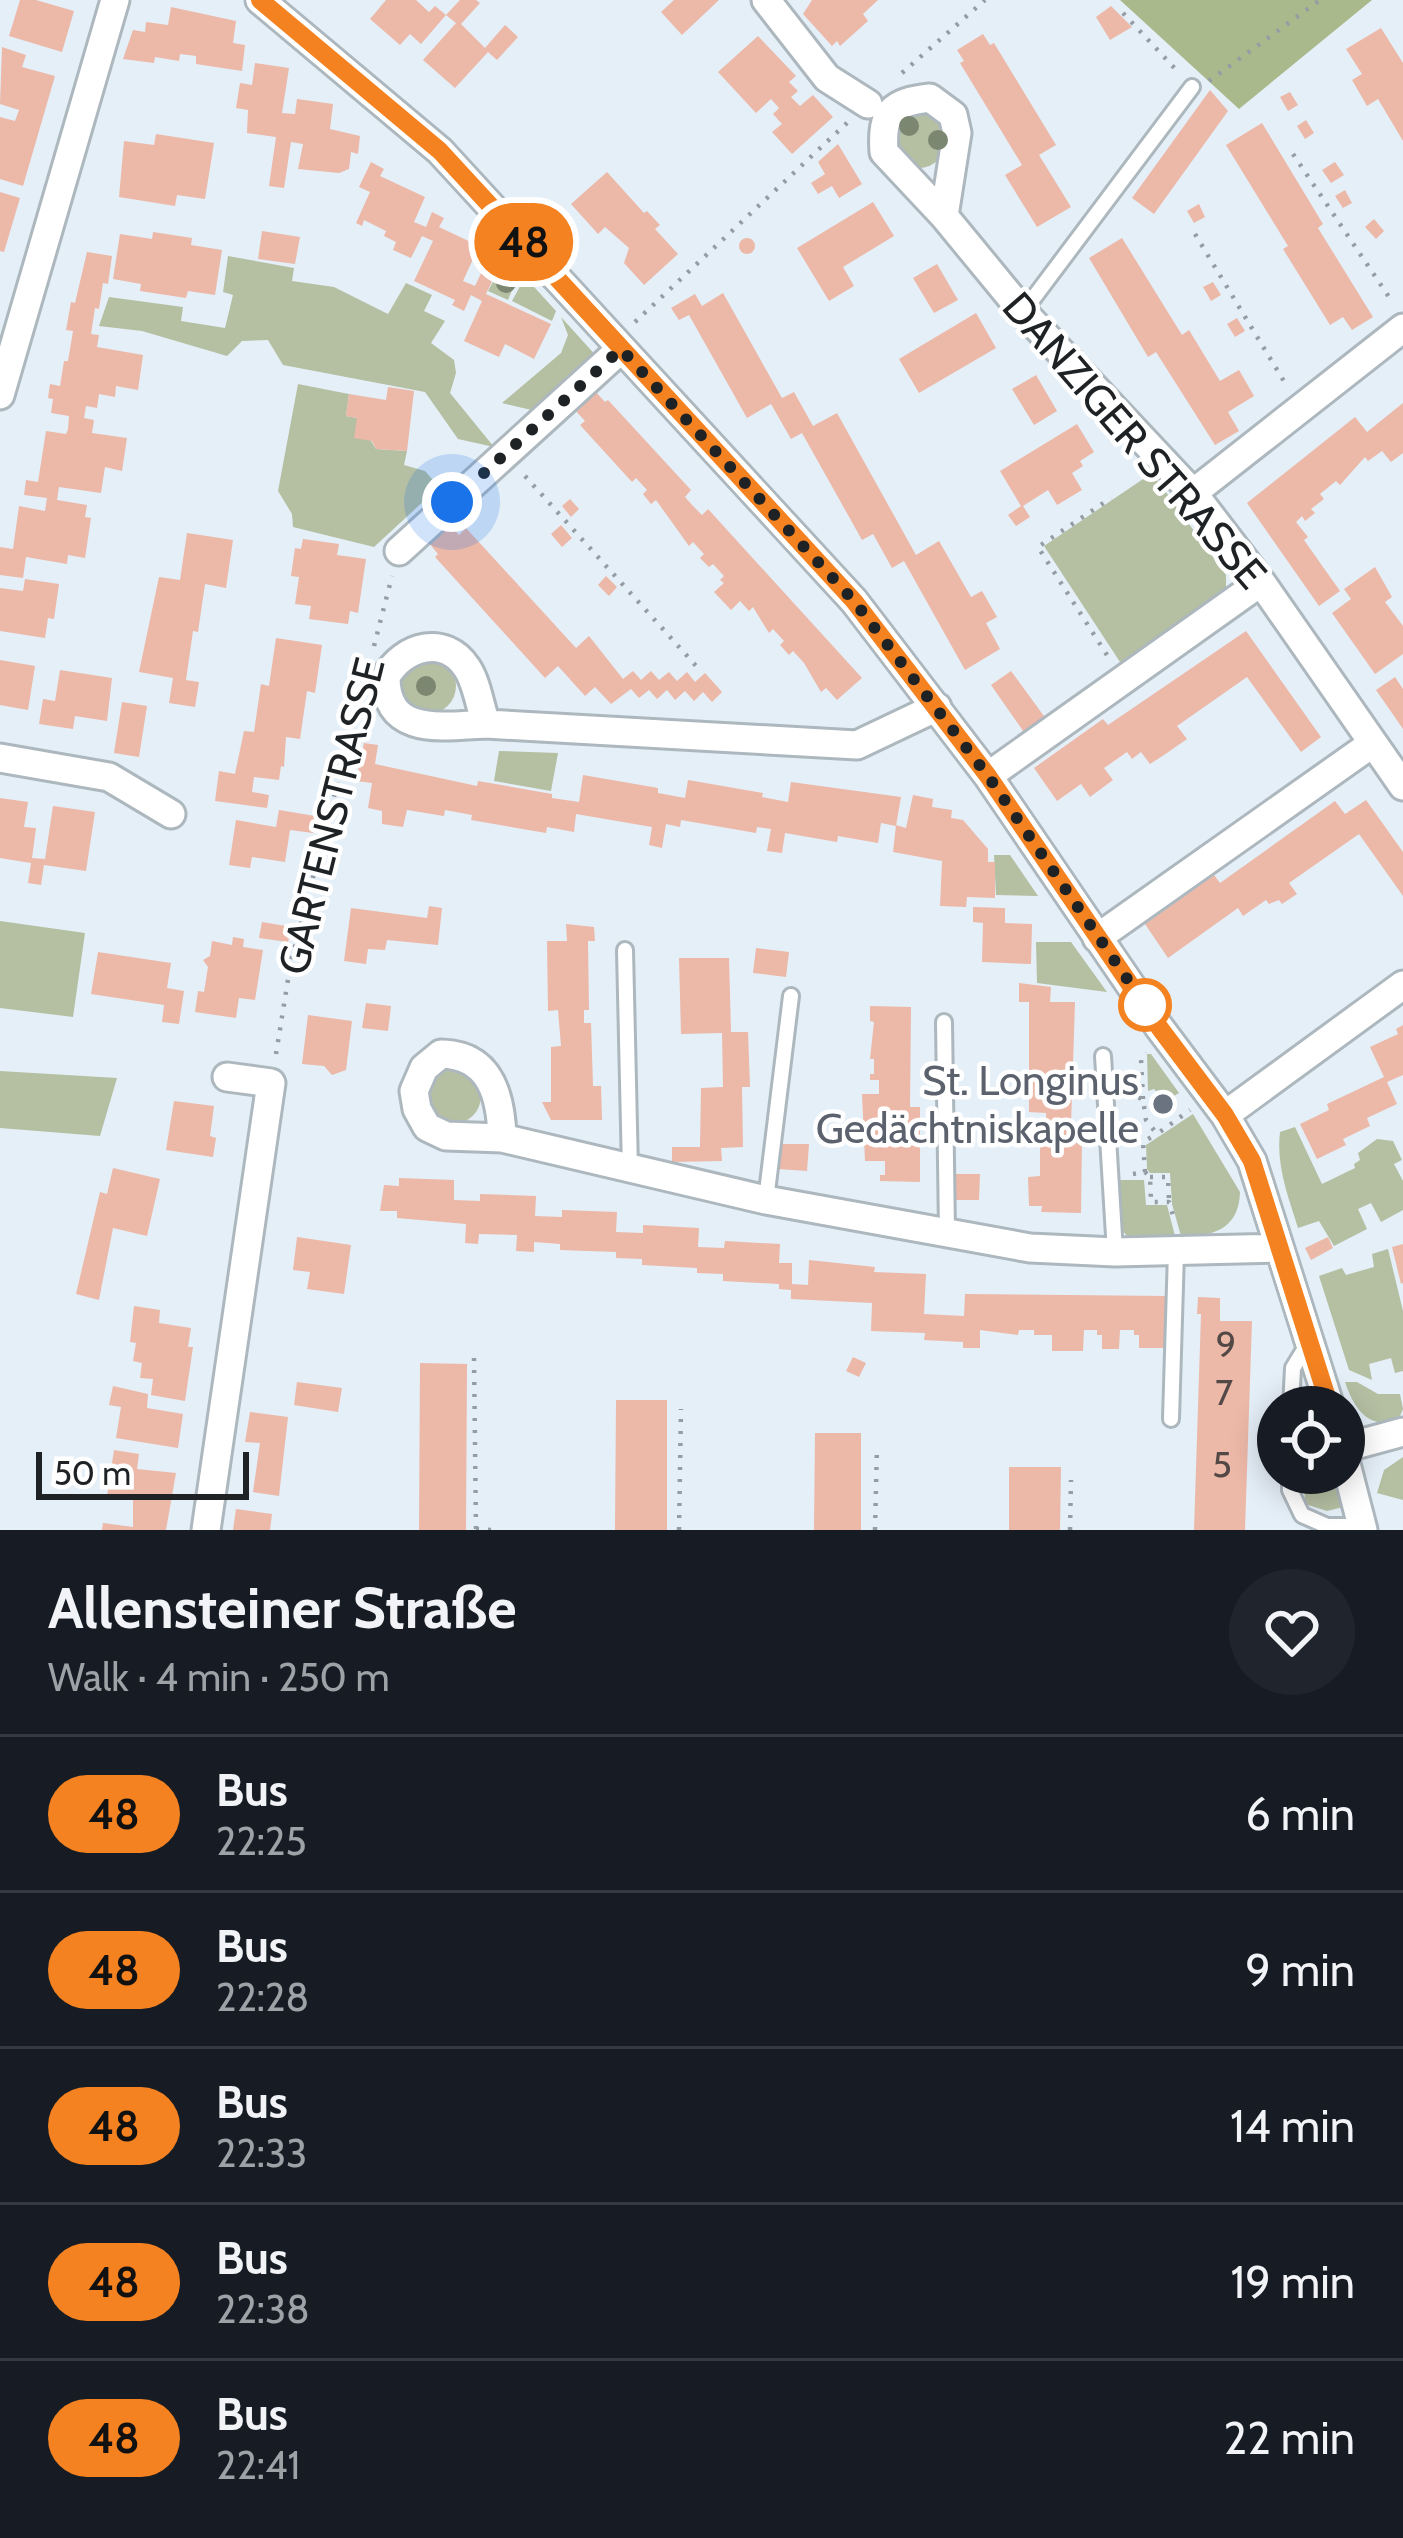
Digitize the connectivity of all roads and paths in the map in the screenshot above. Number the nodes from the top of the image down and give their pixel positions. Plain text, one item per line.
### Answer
1 (115, 0) edge
2 (260, 0) edge
3 (985, 0) edge
4 (1320, 0) edge
5 (768, 1) edge
6 (1123, 13) dead end
7 (1192, 87) junction
8 (868, 104) junction
9 (1293, 154) dead end
10 (944, 216) dead end
11 (1195, 234) dead end
12 (1023, 312) junction
13 (1403, 318) edge
14 (1403, 328) edge
15 (621, 349) junction
16 (1280, 374) dead end
17 (0, 395) edge
18 (506, 454) junction
19 (1193, 493) junction
20 (1111, 499) dead end
21 (399, 551) joint
22 (1261, 582) junction
23 (373, 648) dead end
24 (698, 668) dead end
25 (1123, 680) junction
26 (361, 695) dead end
27 (937, 707) junction
28 (486, 724) dead end
29 (1373, 742) junction
30 (0, 758) edge
31 (988, 776) junction
32 (1403, 786) edge
33 (171, 814) dead end
34 (1097, 938) junction
35 (626, 950) dead end
36 (1403, 985) edge
37 (790, 996) dead end
38 (944, 1022) dead end
39 (1159, 1027) junction
40 (1103, 1057) dead end
41 (226, 1077) dead end
42 (271, 1083) junction
43 (1105, 1087) junction
44 (1143, 1099) junction
45 (1217, 1106) junction
46 (1156, 1134) junction
47 (502, 1138) dead end
48 (630, 1170) junction
49 (1147, 1175) junction
50 (1109, 1177) junction
51 (766, 1200) junction
52 (1169, 1202) junction
53 (947, 1232) junction
54 (1278, 1248) junction
55 (1180, 1251) junction
56 (1115, 1252) junction
57 (1310, 1341) junction
58 (474, 1358) dead end
59 (1293, 1386) edge
60 (1324, 1386) edge
61 (681, 1408) dead end
62 (1171, 1419) dead end
63 (1403, 1432) edge
64 (1365, 1445) edge
65 (877, 1446) dead end
66 (1070, 1480) dead end
67 (1292, 1494) edge
68 (1354, 1494) edge
69 (1362, 1528) edge
70 (206, 1530) edge
71 (476, 1530) edge
72 (491, 1530) edge
73 (679, 1530) edge
74 (875, 1530) edge
75 (1070, 1530) edge

1 - 17 street
2 - 15 street
3 - 8 path
4 - 7 path
5 - 8 street
6 - 7 path
7 - 12 lane
8 - 15 path
9 - 13 path
10 - 12 street, DANZIGER STRASSE
11 - 16 path
12 - 19 street, DANZIGER STRASSE
14 - 19 street
15 - 18 street
15 - 27 street
18 - 21 street
18 - 24 path
19 - 22 street, DANZIGER STRASSE
20 - 25 path
21 - 23 path, GARTENSTRASSE
22 - 25 street
22 - 29 street, DANZIGER STRASSE
25 - 31 street
26 - 42 path, GARTENSTRASSE
27 - 28 street
27 - 31 street
29 - 32 street, DANZIGER STRASSE
29 - 34 street
30 - 33 street
31 - 34 street
34 - 39 street
35 - 48 lane
36 - 45 street
37 - 51 lane
38 - 53 lane
39 - 44 path
39 - 45 street
40 - 43 lane
41 - 42 street
42 - 70 street
43 - 44 path
43 - 50 lane
44 - 46 path
45 - 46 path
45 - 54 street
46 - 49 path
47 - 48 street
48 - 51 street
49 - 50 path
49 - 52 path
49 - 52 path
50 - 56 lane
51 - 53 street
52 - 55 path
53 - 56 street
54 - 55 street
54 - 57 street
55 - 56 street
55 - 62 lane
57 - 59 lane
57 - 60 street
58 - 71 path
61 - 73 path
63 - 64 street
65 - 74 path
66 - 75 path
67 - 69 lane
68 - 69 street
71 - 72 path

